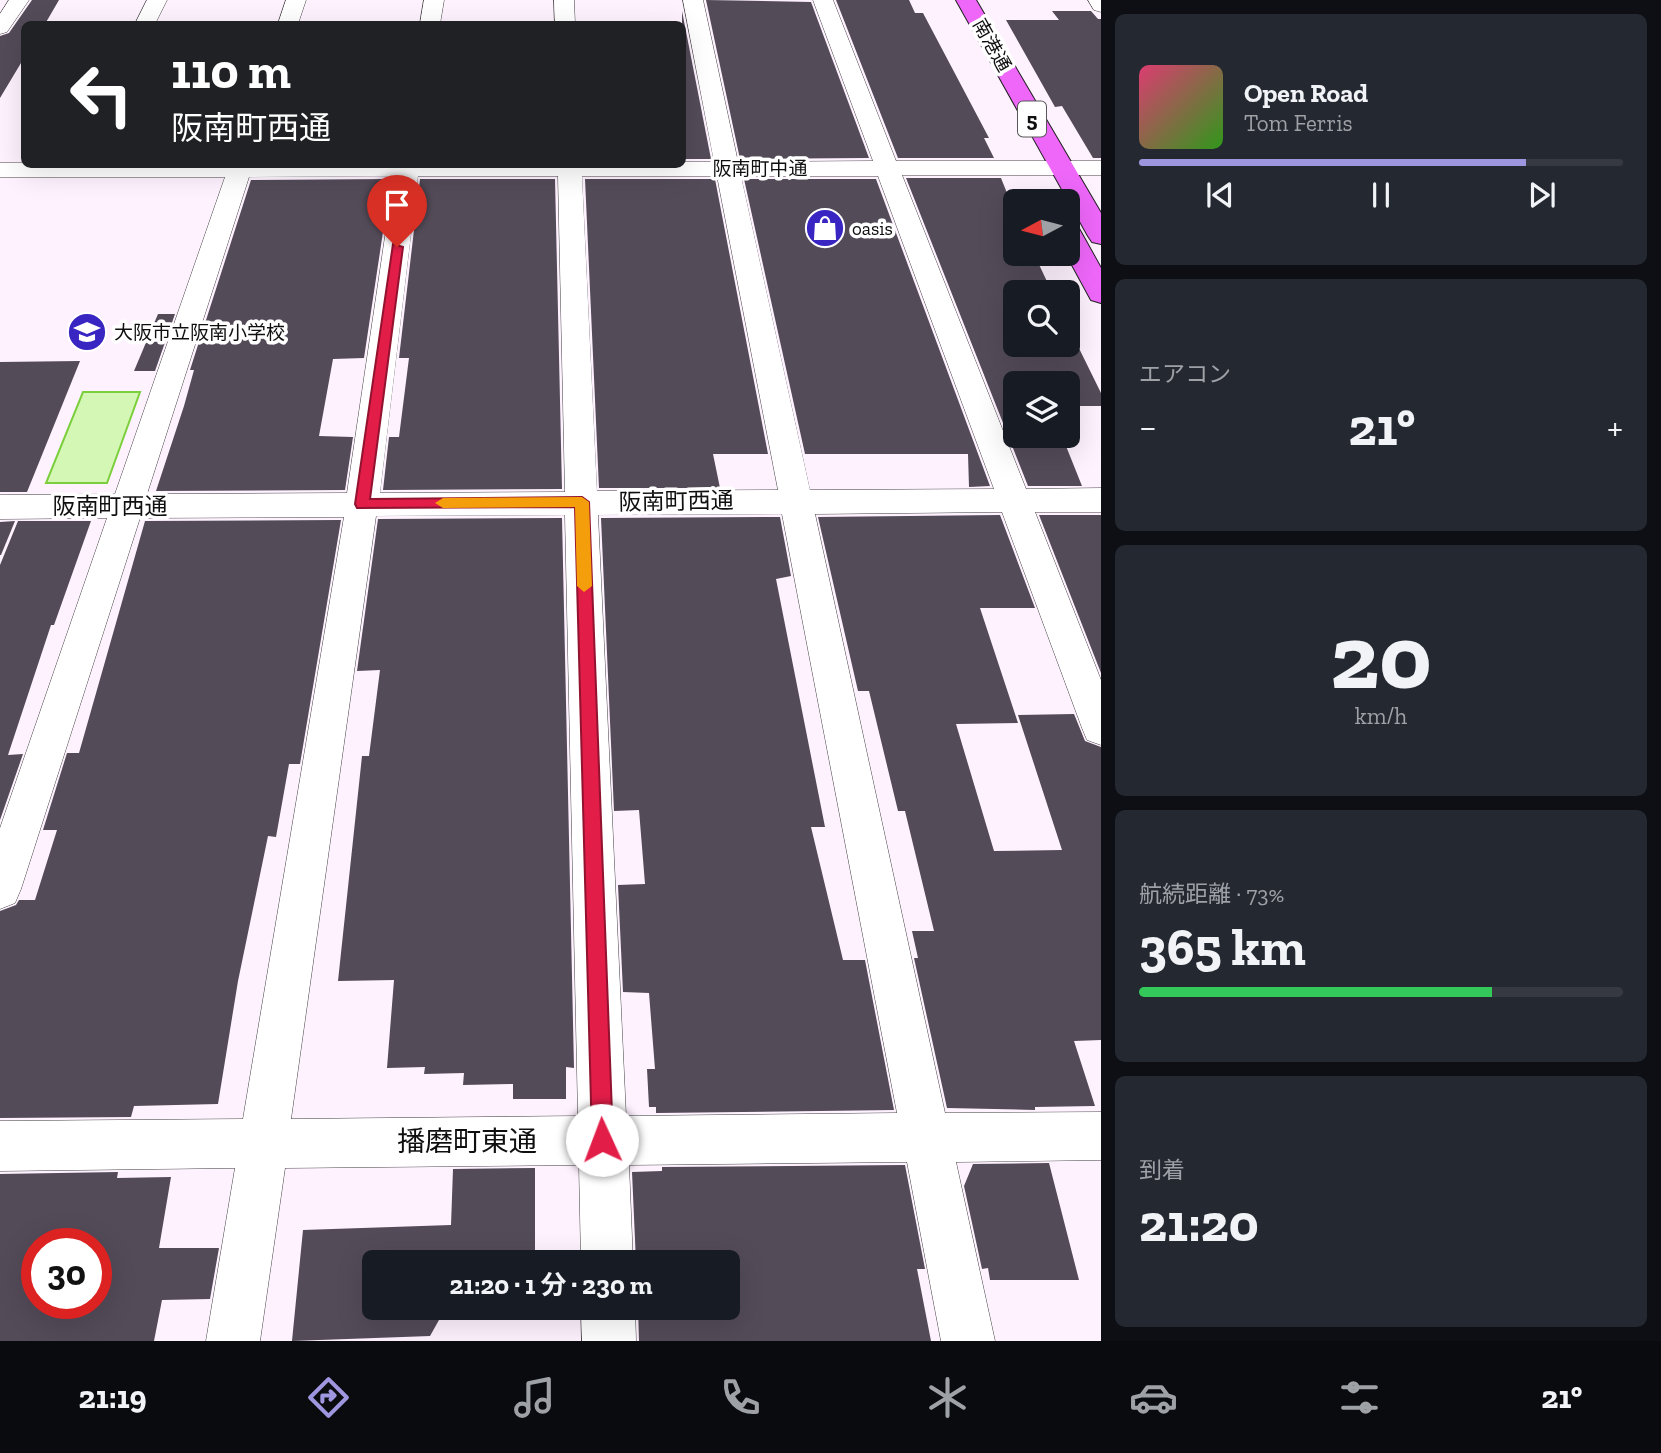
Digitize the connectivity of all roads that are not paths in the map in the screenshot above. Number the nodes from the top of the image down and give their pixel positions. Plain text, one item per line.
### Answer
1 (19, 0) edge
2 (158, 0) edge
3 (296, 0) edge
4 (434, 0) edge
5 (564, 0) edge
6 (693, 0) edge
7 (823, 0) edge
8 (942, 0) edge
9 (967, 0) edge
10 (1098, 0) edge
11 (1101, 6) edge
12 (147, 21) edge
13 (289, 21) edge
14 (430, 21) edge
15 (565, 21) edge
16 (0, 28) edge
17 (982, 73) dead end
18 (1020, 143) dead end
19 (686, 167) edge
20 (727, 167) junction
21 (49, 168) edge
22 (240, 168) edge
23 (408, 168) edge
24 (570, 168) edge
25 (886, 168) junction
26 (1034, 168) junction
27 (1061, 168) junction
28 (1101, 168) edge
29 (0, 170) edge
30 (1045, 189) edge
31 (1101, 236) edge
32 (1080, 254) edge
33 (1101, 294) edge
34 (795, 500) junction
35 (1012, 500) junction
36 (1101, 500) edge
37 (582, 502) junction
38 (362, 504) junction
39 (0, 506) edge
40 (128, 506) junction
41 (1101, 728) edge
42 (0, 889) edge
43 (1101, 1136) edge
44 (926, 1137) junction
45 (602, 1140) junction
46 (264, 1143) junction
47 (0, 1146) edge
48 (607, 1250) edge
49 (608, 1320) edge
50 (233, 1341) edge
51 (609, 1341) edge
52 (968, 1341) edge

1 - 16 street
2 - 12 street
3 - 13 street
4 - 14 street
5 - 15 street
6 - 20 street
7 - 25 street
8 - 17 main road, 南港通
9 - 27 main road, 南港通 / 5
10 - 11 street
18 - 26 main road, 5
19 - 20 street, 阪南町中通
20 - 25 street, 阪南町中通
20 - 34 street
21 - 29 street, 阪南町中通
22 - 40 street
23 - 38 street
24 - 37 street
25 - 26 street, 阪南町中通
25 - 35 street
26 - 27 street, 阪南町中通
26 - 30 main road, 5
27 - 28 street, 阪南町中通
27 - 31 main road, 南港通 / 5
32 - 33 main road
34 - 35 street, 阪南町西通
34 - 37 street, 阪南町西通
34 - 44 street
35 - 36 street, 阪南町西通
35 - 41 street
37 - 38 street, 阪南町西通
37 - 45 street
38 - 40 street, 阪南町西通
38 - 46 street
39 - 40 street, 阪南町西通
40 - 42 street
43 - 44 street, 播磨町東通
44 - 45 street, 播磨町東通
44 - 52 street
45 - 46 street, 播磨町東通
45 - 48 street
46 - 47 street, 播磨町東通
46 - 50 street
49 - 51 street

